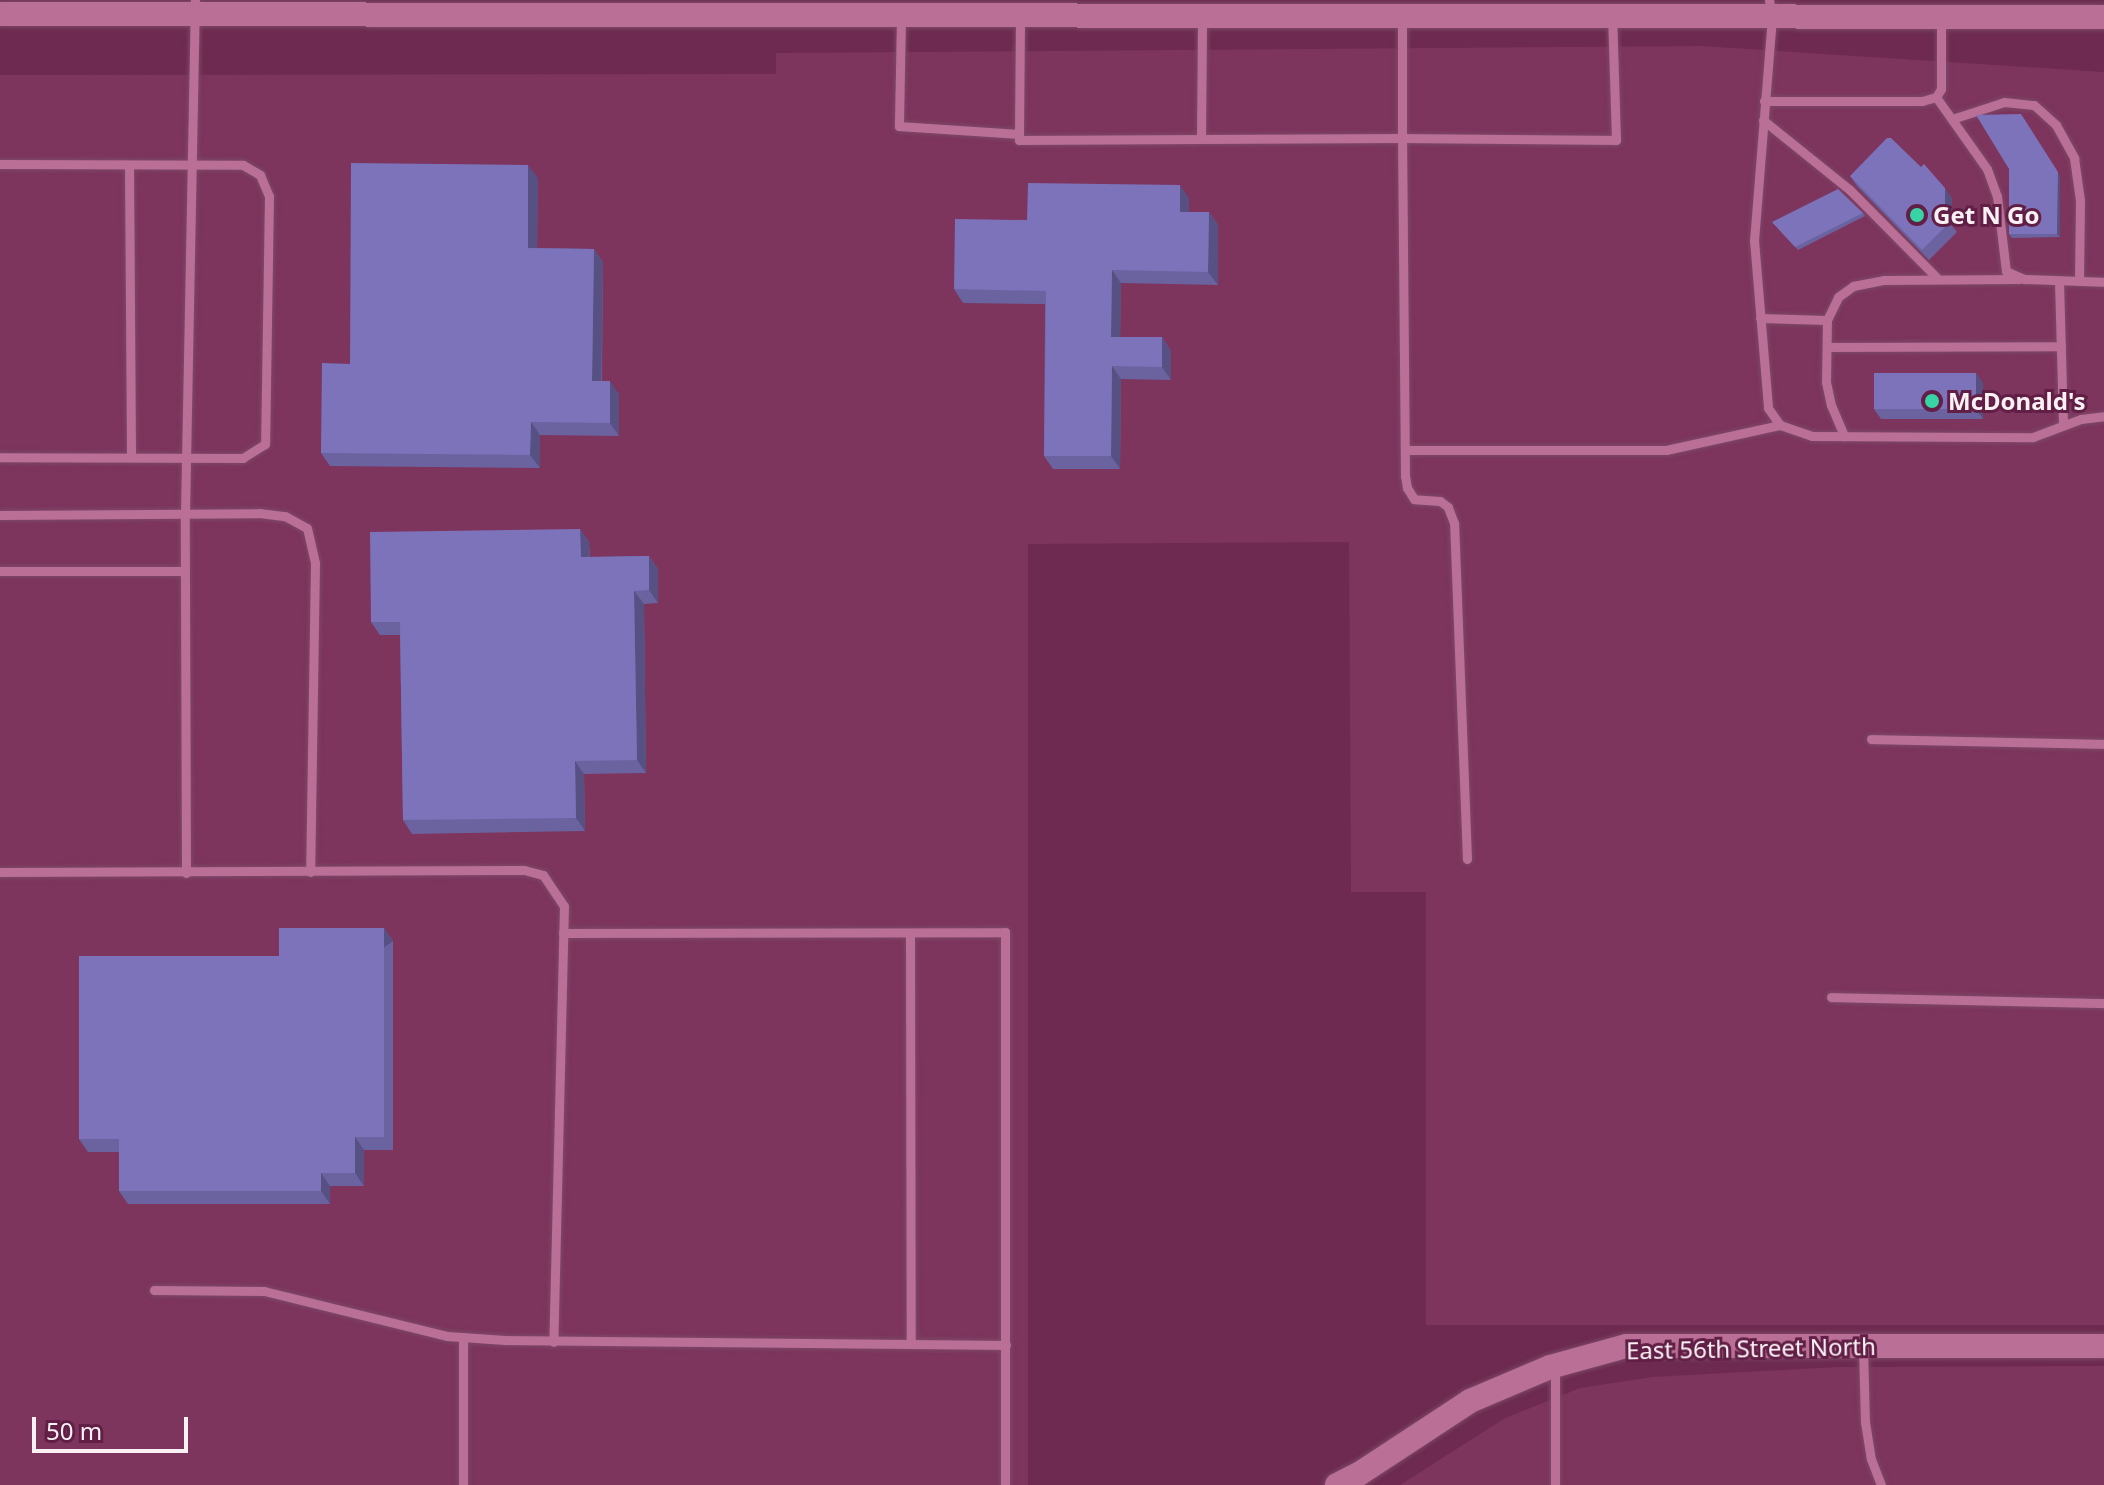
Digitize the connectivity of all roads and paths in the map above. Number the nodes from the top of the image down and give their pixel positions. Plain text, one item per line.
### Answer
1 (140, 7) edge
2 (195, 7) edge
3 (291, 7) edge
4 (1770, 8) edge
5 (0, 14) edge
6 (901, 15) junction
7 (1020, 15) junction
8 (1202, 16) junction
9 (1402, 16) junction
10 (1612, 16) junction
11 (1941, 17) junction
12 (2104, 17) edge
13 (1936, 97) junction
14 (1764, 101) junction
15 (1952, 119) junction
16 (1763, 120) junction
17 (1019, 134) junction
18 (1402, 138) junction
19 (1201, 139) junction
20 (0, 164) edge
21 (129, 165) junction
22 (195, 165) junction
23 (1936, 277) junction
24 (2024, 279) junction
25 (2059, 281) junction
26 (2079, 281) junction
27 (2104, 282) edge
28 (1760, 318) junction
29 (1827, 320) junction
30 (2061, 346) junction
31 (1827, 347) junction
32 (2104, 416) edge
33 (1780, 425) junction
34 (2063, 425) junction
35 (1844, 436) junction
36 (1405, 450) junction
37 (0, 457) edge
38 (131, 457) junction
39 (186, 459) junction
40 (185, 514) junction
41 (0, 515) edge
42 (0, 571) edge
43 (185, 571) junction
44 (1871, 739) dead end
45 (2104, 744) edge
46 (1467, 859) dead end
47 (0, 872) edge
48 (310, 872) junction
49 (186, 873) junction
50 (563, 933) junction
51 (910, 933) junction
52 (1831, 997) dead end
53 (2104, 1003) edge
54 (154, 1290) dead end
55 (463, 1337) junction
56 (553, 1342) junction
57 (911, 1344) junction
58 (1006, 1345) junction
59 (1863, 1346) junction
60 (2104, 1346) edge
61 (1555, 1365) junction
62 (463, 1485) edge
63 (1005, 1485) edge
64 (1337, 1485) edge
65 (1555, 1485) edge
66 (1881, 1485) edge

1 - 2 main road
1 - 5 main road
2 - 3 main road
2 - 22 lane
3 - 6 main road
4 - 10 main road
4 - 11 main road
4 - 14 lane
6 - 7 main road
6 - 17 lane
7 - 8 main road
7 - 17 lane
8 - 9 main road
8 - 19 lane
9 - 10 main road
9 - 18 lane
10 - 18 lane
11 - 12 main road
11 - 13 lane
13 - 14 lane
13 - 15 lane
14 - 16 lane
15 - 24 lane
15 - 26 lane
16 - 23 lane
16 - 28 lane
17 - 19 lane
18 - 19 lane
18 - 36 lane
20 - 21 lane
21 - 22 lane
21 - 38 lane
22 - 39 lane
22 - 39 lane
23 - 24 lane
23 - 29 lane
24 - 25 lane
25 - 26 lane
25 - 30 lane
26 - 27 lane
28 - 29 lane
28 - 33 lane
29 - 31 lane
30 - 31 lane
30 - 34 lane
31 - 35 lane
32 - 34 lane
33 - 35 lane
33 - 36 lane
34 - 35 lane
36 - 46 lane
37 - 38 lane
38 - 39 lane
39 - 40 lane
40 - 41 lane
40 - 43 lane
40 - 48 lane
42 - 43 lane
43 - 49 lane
44 - 45 lane
47 - 49 lane
48 - 49 lane
48 - 50 lane
50 - 51 lane
50 - 56 lane
51 - 57 lane
51 - 58 lane
52 - 53 lane
54 - 55 lane
55 - 56 lane
55 - 62 lane
56 - 57 lane
57 - 58 lane
58 - 63 lane
59 - 60 main road, East 56th Street North
59 - 61 main road, East 56th Street North
59 - 66 lane
61 - 64 main road, East 56th Street North
61 - 65 lane

